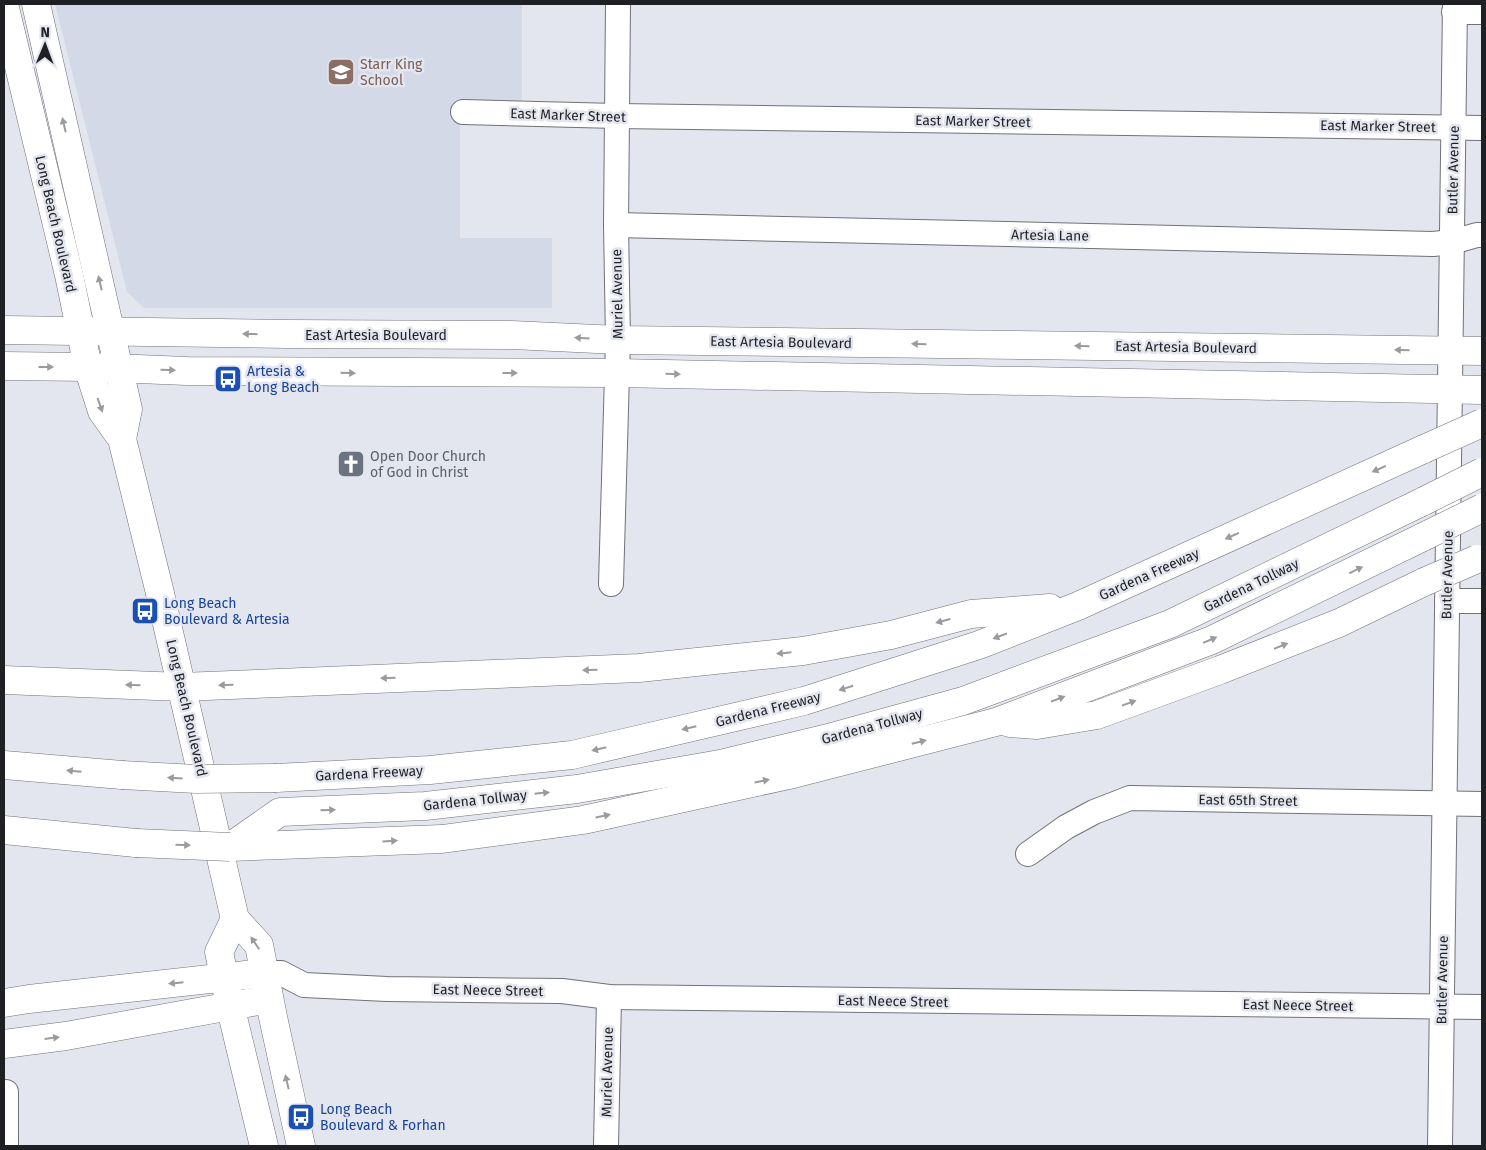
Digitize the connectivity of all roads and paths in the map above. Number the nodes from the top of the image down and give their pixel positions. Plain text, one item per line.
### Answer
1 (4, 4) edge
2 (36, 4) edge
3 (618, 4) edge
4 (1455, 8) edge
5 (1482, 12) edge
6 (463, 112) dead end
7 (617, 116) junction
8 (1453, 127) junction
9 (1482, 128) edge
10 (616, 224) junction
11 (1482, 235) edge
12 (1452, 242) junction
13 (4, 330) edge
14 (80, 330) junction
15 (111, 330) junction
16 (618, 340) junction
17 (1451, 351) junction
18 (1482, 351) edge
19 (4, 366) edge
20 (88, 367) junction
21 (119, 368) junction
22 (617, 373) junction
23 (1482, 390) edge
24 (1450, 391) junction
25 (1482, 423) edge
26 (122, 439) junction
27 (1482, 460) edge
28 (1482, 472) edge
29 (1424, 494) junction
30 (1482, 508) edge
31 (1482, 557) edge
32 (611, 584) dead end
33 (1447, 601) junction
34 (1482, 601) edge
35 (1078, 606) junction
36 (4, 680) edge
37 (182, 686) junction
38 (996, 722) junction
39 (646, 738) junction
40 (4, 765) edge
41 (1444, 804) junction
42 (1482, 804) edge
43 (4, 830) edge
44 (136, 844) junction
45 (230, 847) junction
46 (4, 850) edge
47 (1028, 854) dead end
48 (235, 919) junction
49 (264, 972) junction
50 (224, 978) junction
51 (304, 985) junction
52 (609, 998) junction
53 (269, 999) junction
54 (4, 1003) edge
55 (230, 1005) junction
56 (1442, 1006) junction
57 (1482, 1007) edge
58 (4, 1044) edge
59 (6, 1092) dead end
60 (6, 1146) edge
61 (264, 1146) edge
62 (301, 1146) edge
63 (606, 1146) edge
64 (1440, 1146) edge

1 - 14 main road, Long Beach Boulevard
15 -> 2 main road, Long Beach Boulevard
3 - 7 street, Muriel Avenue
4 - 5 street
4 - 8 street, Butler Avenue
6 - 7 street, East Marker Street
7 - 8 street, East Marker Street
7 - 10 street, Muriel Avenue
8 - 9 street, East Marker Street
8 - 12 street, Butler Avenue
10 - 12 street, Artesia Lane
10 - 16 street, Muriel Avenue
11 - 12 street, Artesia Lane
12 - 17 street, Butler Avenue
13 - 14 main road, East Artesia Boulevard
14 - 15 main road, East Artesia Boulevard
14 - 20 main road, Long Beach Boulevard
16 -> 15 main road, East Artesia Boulevard
15 - 21 main road, Long Beach Boulevard
17 -> 16 main road, East Artesia Boulevard
16 - 22 street, Muriel Avenue
17 - 18 main road, East Artesia Boulevard
17 - 24 street, Butler Avenue
19 -> 20 main road
20 - 21 main road
20 -> 26 main road, Long Beach Boulevard
21 -> 22 main road
21 - 26 main road, Long Beach Boulevard
22 -> 24 main road
22 - 32 street, Muriel Avenue
23 - 24 main road
24 - 33 street, Butler Avenue
25 -> 35 main road, Gardena Freeway, bridge
26 - 37 main road, Long Beach Boulevard
27 - 29 main road, Gardena Tollway
28 - 29 main road, Gardena Tollway, bridge
29 - 39 main road, Gardena Tollway
45 -> 29 main road, Gardena Tollway
38 -> 30 main road, bridge
38 -> 31 main road, bridge
33 - 34 street
33 - 41 street, Butler Avenue
35 -> 37 main road
35 -> 39 main road, Gardena Freeway
37 -> 36 main road
37 - 48 main road, Long Beach Boulevard
45 -> 38 main road
39 -> 40 main road, Gardena Freeway, bridge
41 - 42 street, East 65th Street
41 - 47 street, East 65th Street
41 - 56 street, Butler Avenue
43 - 44 main road
44 -> 45 main road, bridge
44 - 46 main road
49 -> 48 main road, Long Beach Boulevard
48 - 50 main road
49 - 50 main road
49 - 51 street, East Neece Street
49 - 53 main road, Long Beach Boulevard
50 -> 54 main road
50 - 55 main road
51 - 52 street, East Neece Street
51 - 53 street
52 - 56 street, East Neece Street
52 - 63 street, Muriel Avenue
53 - 55 main road
62 -> 53 main road, Long Beach Boulevard
58 -> 55 main road
55 - 61 main road
56 - 57 street, East Neece Street
56 - 64 street, Butler Avenue
59 - 60 street

